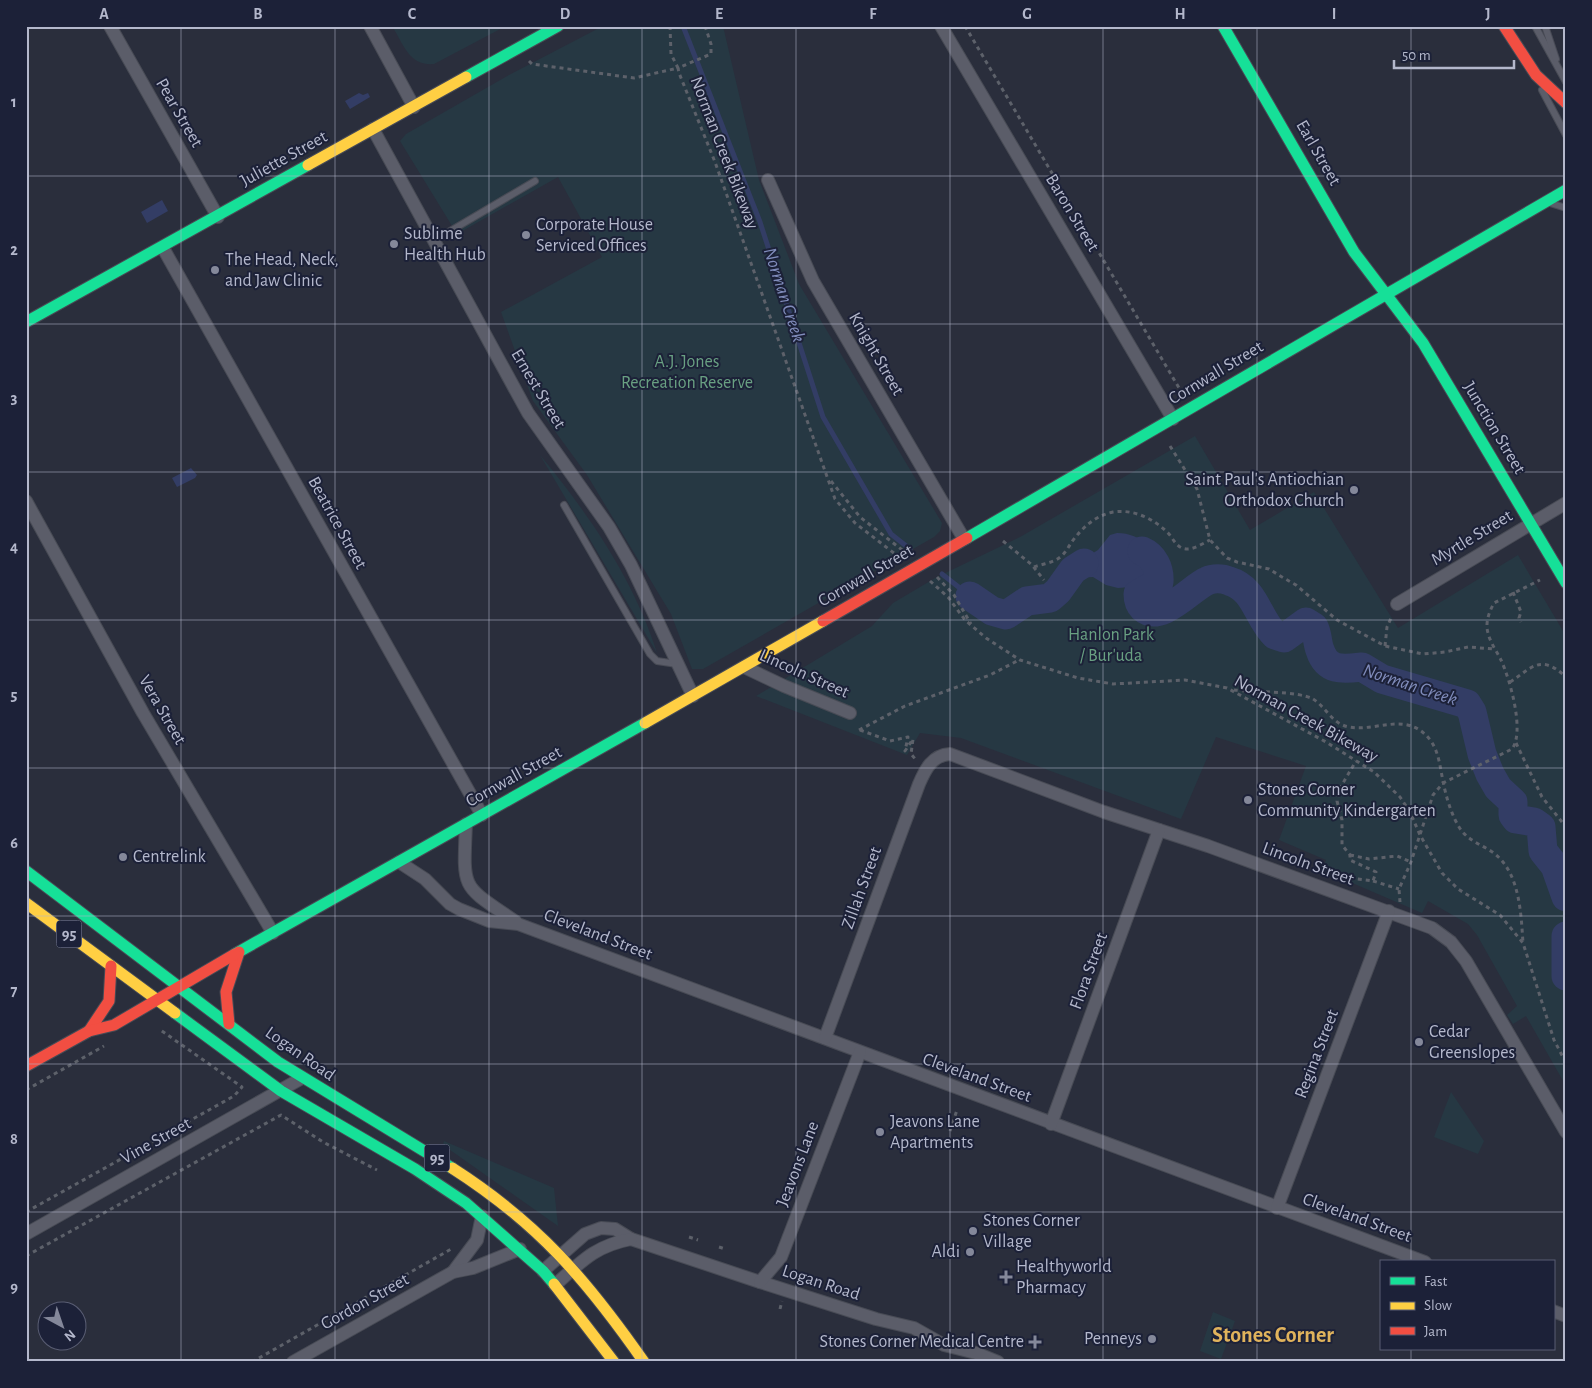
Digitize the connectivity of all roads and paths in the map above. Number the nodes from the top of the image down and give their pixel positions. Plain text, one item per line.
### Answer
1 (110, 26) edge
2 (370, 26) edge
3 (558, 26) edge
4 (670, 26) edge
5 (705, 26) edge
6 (941, 26) edge
7 (965, 26) edge
8 (1223, 26) edge
9 (1504, 26) edge
10 (1535, 26) edge
11 (1545, 26) edge
12 (529, 61) dead end
13 (680, 67) junction
14 (1562, 74) junction
15 (1536, 75) junction
16 (1566, 82) edge
17 (1566, 103) edge
18 (414, 107) junction
19 (374, 129) junction
20 (1566, 135) edge
21 (768, 180) dead end
22 (535, 181) dead end
23 (1566, 190) edge
24 (1546, 202) junction
25 (1566, 208) edge
26 (218, 216) junction
27 (435, 240) junction
28 (163, 248) junction
29 (1387, 294) junction
30 (26, 322) edge
31 (1182, 393) dead end
32 (1173, 418) junction
33 (1170, 446) dead end
34 (828, 479) junction
35 (26, 501) edge
36 (1566, 503) edge
37 (564, 505) dead end
38 (1530, 523) junction
39 (964, 539) junction
40 (1210, 540) junction
41 (1003, 541) dead end
42 (906, 553) dead end
43 (898, 557) dead end
44 (1034, 567) junction
45 (937, 577) dead end
46 (1044, 580) dead end
47 (1540, 580) dead end
48 (930, 581) dead end
49 (1566, 583) edge
50 (1513, 592) junction
51 (1397, 604) joint
52 (1522, 622) dead end
53 (971, 625) junction
54 (1385, 646) junction
55 (1494, 648) junction
56 (1020, 660) junction
57 (677, 664) junction
58 (744, 667) junction
59 (1566, 677) edge
60 (1510, 682) junction
61 (1230, 690) junction
62 (692, 696) junction
63 (850, 713) dead end
64 (1516, 743) junction
65 (941, 755) joint
66 (1356, 760) junction
67 (924, 772) junction
68 (1443, 783) junction
69 (482, 815) junction
70 (466, 824) junction
71 (1566, 827) edge
72 (1159, 830) junction
73 (1420, 836) junction
74 (1350, 855) junction
75 (399, 862) junction
76 (1411, 862) junction
77 (26, 871) edge
78 (1373, 881) junction
79 (1318, 887) junction
80 (1399, 889) junction
81 (26, 902) edge
82 (1394, 909) junction
83 (518, 924) junction
84 (273, 933) junction
85 (1523, 944) junction
86 (239, 952) junction
87 (111, 966) junction
88 (180, 987) junction
89 (158, 1000) junction
90 (229, 1024) junction
91 (159, 1029) dead end
92 (89, 1031) junction
93 (825, 1038) junction
94 (112, 1042) dead end
95 (860, 1052) junction
96 (1565, 1062) edge
97 (26, 1066) edge
98 (302, 1078) junction
99 (26, 1090) edge
100 (281, 1091) junction
101 (957, 1110) dead end
102 (1050, 1124) junction
103 (950, 1131) dead end
104 (1566, 1132) edge
105 (385, 1174) dead end
106 (1277, 1208) junction
107 (26, 1212) edge
108 (482, 1216) junction
109 (26, 1234) edge
110 (689, 1237) dead end
111 (631, 1238) junction
112 (698, 1240) dead end
113 (458, 1245) dead end
114 (719, 1247) dead end
115 (520, 1249) junction
116 (725, 1249) dead end
117 (560, 1254) junction
118 (26, 1256) edge
119 (1420, 1260) edge
120 (573, 1269) junction
121 (543, 1271) junction
122 (453, 1272) junction
123 (760, 1282) junction
124 (556, 1285) junction
125 (1554, 1311) edge
126 (1566, 1316) edge
127 (252, 1362) edge
128 (293, 1362) edge
129 (614, 1362) edge
130 (644, 1362) edge
131 (998, 1362) edge

1 - 26 street, Pear Street
2 - 18 street
3 - 18 main road, Juliette Street
4 - 13 path
5 - 13 path, Norman Creek Bikeway
6 - 32 street, Baron Street
7 - 31 path
8 - 29 main road, Earl Street
9 - 15 main road
10 - 14 lane
11 - 14 lane
12 - 13 path
13 - 34 path, Norman Creek Bikeway
14 - 16 lane
15 - 17 main road
15 - 20 lane
18 - 19 main road, Juliette Street
19 - 26 main road, Juliette Street
19 - 27 street, Ernest Street
21 - 39 street, Knight Street
22 - 27 lane
23 - 24 main road, Cornwall Street
24 - 25 lane
24 - 29 main road, Cornwall Street
26 - 28 main road, Juliette Street
27 - 57 street, Ernest Street
28 - 30 main road, Juliette Street
28 - 69 street, Beatrice Street
29 - 32 main road, Cornwall Street
29 - 38 main road, Junction Street
32 - 39 main road, Cornwall Street
33 - 40 path
34 - 42 path, Norman Creek Bikeway
34 - 43 path, Norman Creek Bikeway
35 - 84 street, Vera Street
36 - 38 street, Myrtle Street
37 - 57 lane
38 - 49 main road, Junction Street
38 - 51 street, Myrtle Street
39 - 58 main road, Cornwall Street
40 - 44 path
40 - 54 path
41 - 44 path
44 - 46 path
45 - 53 path, Norman Creek Bikeway
47 - 50 path
48 - 53 path, Norman Creek Bikeway
50 - 52 path
50 - 55 path
51 - 54 path
53 - 56 path, Norman Creek Bikeway
54 - 55 path
55 - 60 path
56 - 61 path, Norman Creek Bikeway
56 - 67 path
57 - 62 street, Ernest Street
58 - 62 main road, Cornwall Street
58 - 63 street, Lincoln Street
59 - 60 path
60 - 64 path
61 - 66 path, Norman Creek Bikeway
61 - 68 path
62 - 69 main road, Cornwall Street
64 - 68 path
64 - 71 path
65 - 67 street, Zillah Street
65 - 72 street, Lincoln Street
66 - 73 path, Norman Creek Bikeway
66 - 74 path
67 - 93 street, Zillah Street
68 - 73 path
68 - 85 path
69 - 70 main road, Cornwall Street
70 - 75 main road, Cornwall Street
70 - 83 street, Cleveland Street
72 - 79 street, Lincoln Street
72 - 102 street, Flora Street
73 - 76 path
73 - 85 path, Norman Creek Bikeway
74 - 76 path
74 - 78 path
75 - 83 street, Cleveland Street
75 - 84 main road, Cornwall Street
76 - 80 path
77 - 88 main road, Logan Road / 95
78 - 79 path
78 - 80 path
79 - 82 street, Lincoln Street
80 - 82 path
81 - 87 main road, 95
82 - 104 street, Lincoln Street
82 - 106 street, Regina Street
83 - 93 street, Cleveland Street
84 - 86 main road, Cornwall Street
85 - 96 path, Norman Creek Bikeway
86 - 88 main road, Cornwall Street
86 - 90 main road
87 - 89 main road, 95
87 - 92 main road
88 - 89 main road, Cornwall Street
88 - 90 main road, Logan Road / 95
89 - 92 main road, Cornwall Street
89 - 100 main road, 95
90 - 98 main road, Logan Road / 95
91 - 107 path
92 - 97 main road
93 - 95 street, Cleveland Street
94 - 99 path
95 - 102 street, Cleveland Street
95 - 123 street, Jeavons Lane
98 - 100 street, Vine Street
98 - 117 main road, Logan Road / 95
100 - 108 main road, 95
100 - 109 street, Vine Street
101 - 103 path
102 - 106 street, Cleveland Street
105 - 118 path
106 - 119 street, Cleveland Street
108 - 115 main road, 95
108 - 122 street, Gordon Street
110 - 112 path
111 - 117 street, Logan Road
111 - 120 street
111 - 123 street, Logan Road
113 - 127 path
114 - 116 path
115 - 121 main road, 95
115 - 122 street, Gordon Street
117 - 120 main road, Logan Road / 95
117 - 121 street, Logan Road
120 - 124 street
120 - 130 main road, 95
121 - 124 main road, 95
122 - 128 street, Gordon Street
123 - 131 street, Logan Road
124 - 129 main road, 95
125 - 126 street

